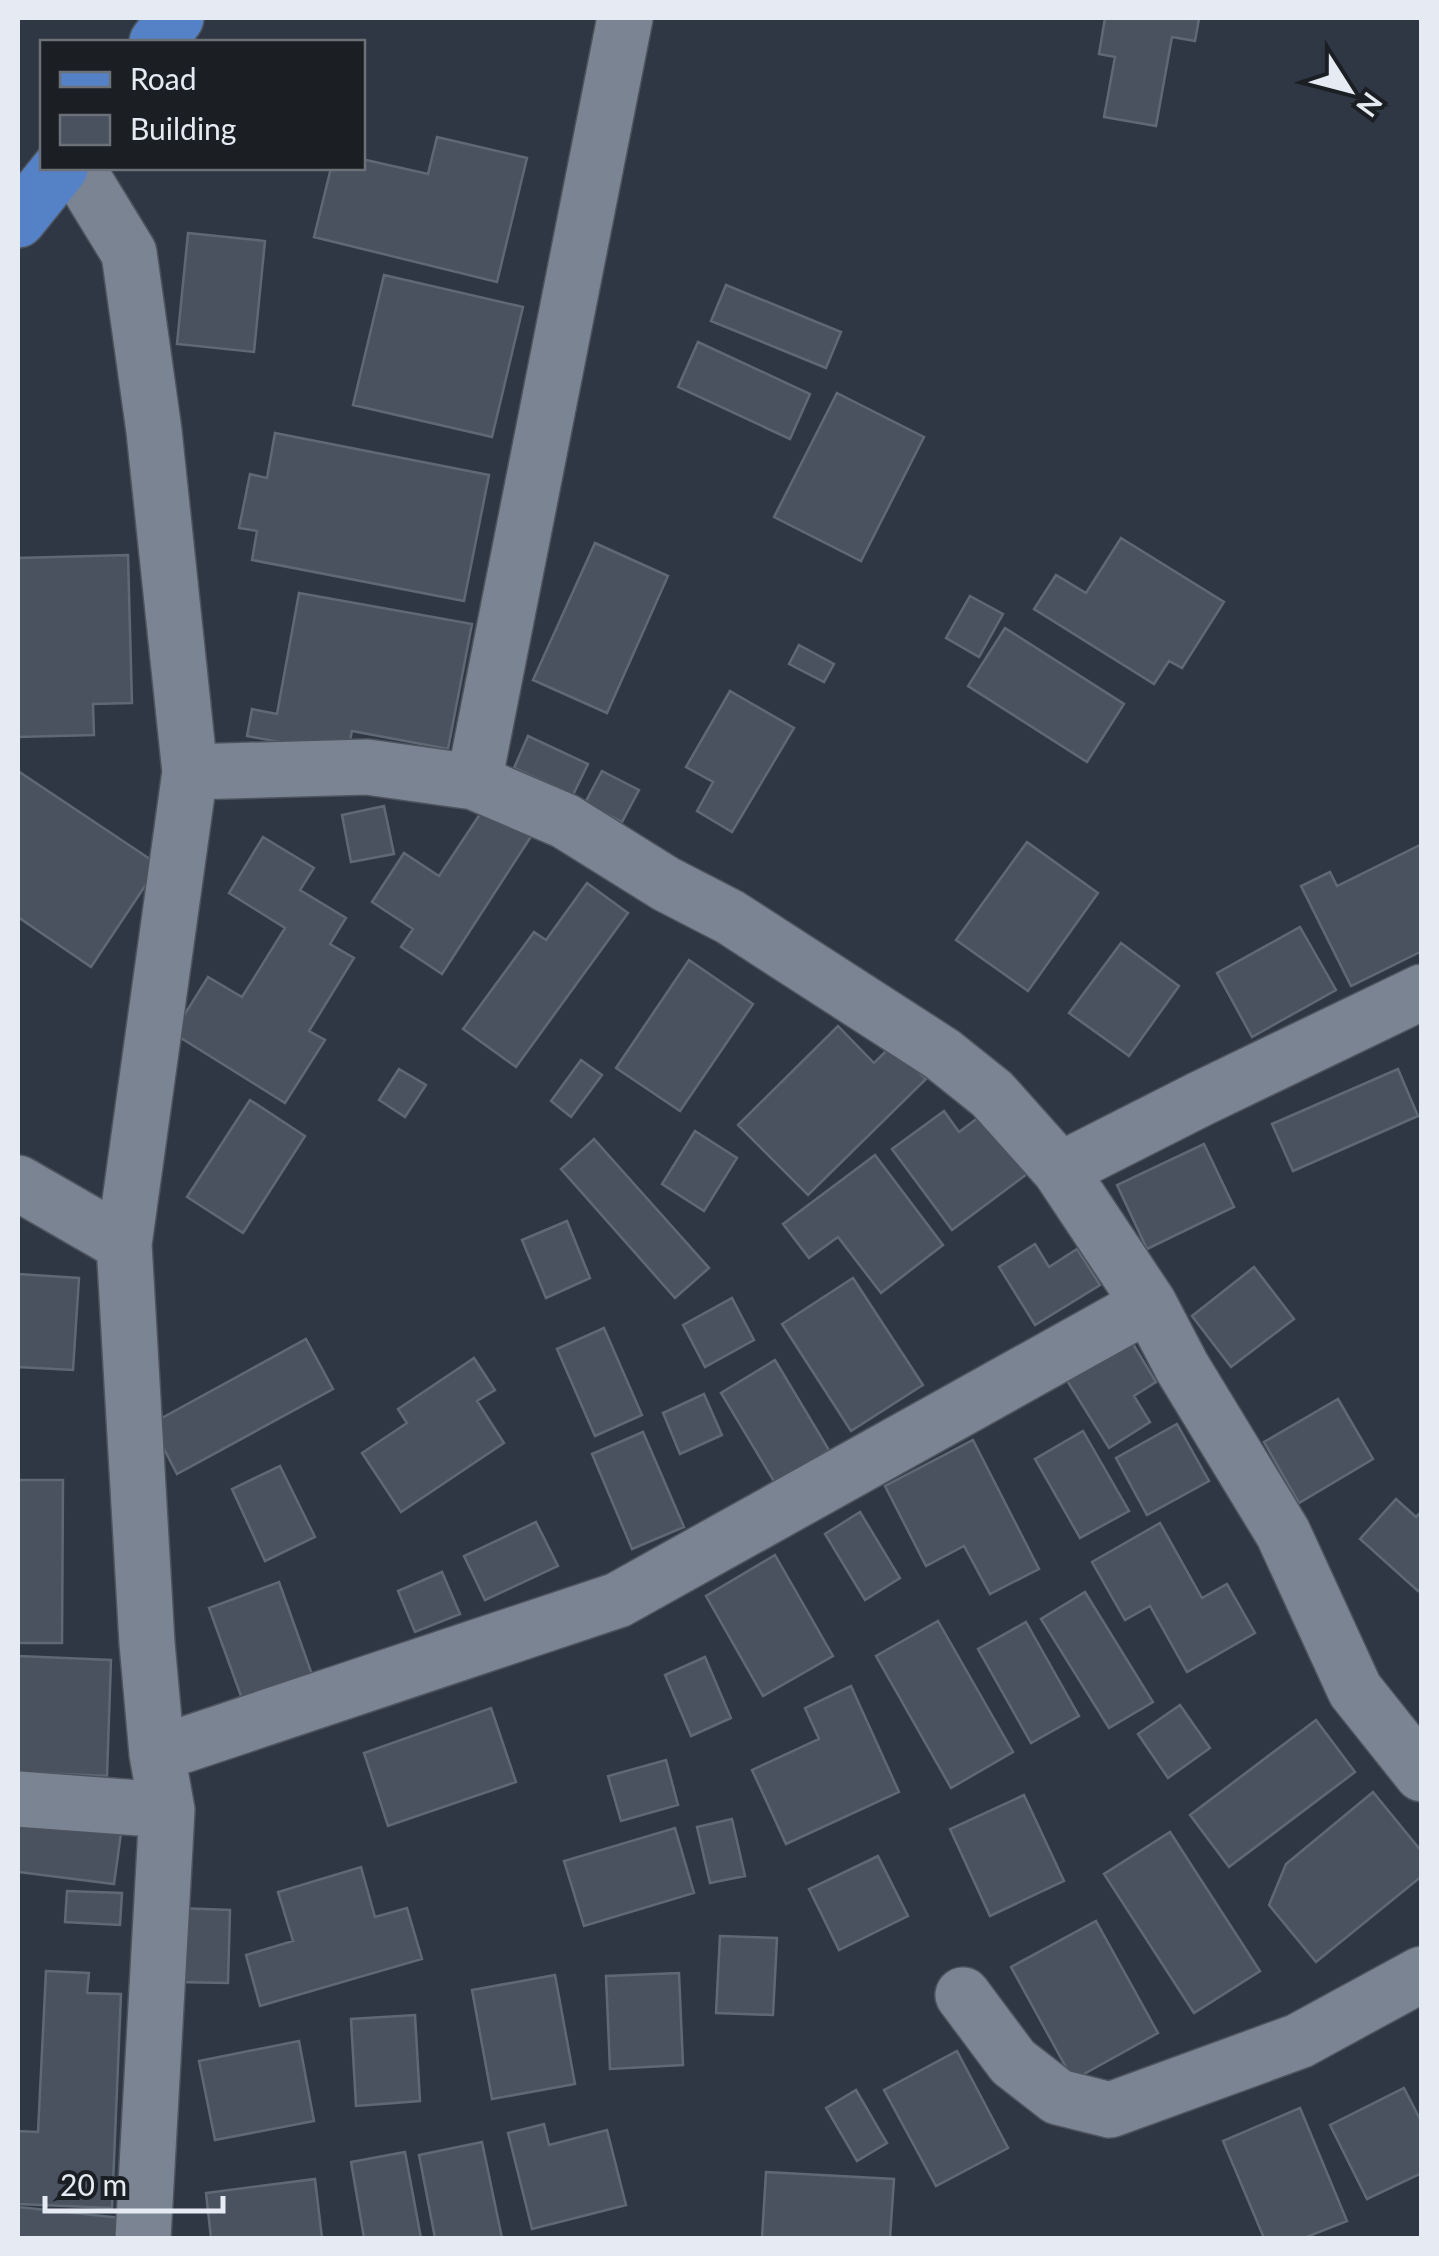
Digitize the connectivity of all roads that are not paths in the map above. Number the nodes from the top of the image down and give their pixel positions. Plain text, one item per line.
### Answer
1 (176, 18) edge
2 (625, 18) edge
3 (159, 40) edge
4 (58, 170) edge
5 (77, 170) edge
6 (18, 220) edge
7 (190, 772) junction
8 (474, 782) junction
9 (1417, 1007) edge
10 (1060, 1170) junction
11 (18, 1184) edge
12 (124, 1244) junction
13 (1149, 1304) junction
14 (157, 1754) junction
15 (1422, 1774) edge
16 (18, 1798) edge
17 (167, 1810) junction
18 (1422, 1974) edge
19 (963, 1995) dead end
20 (143, 2238) edge

1 - 3 main road
2 - 8 street
4 - 6 main road
5 - 7 street
7 - 8 street
7 - 12 street
8 - 10 street
9 - 10 street
10 - 13 street
11 - 12 street
12 - 14 street
13 - 14 street
13 - 15 street
14 - 17 street
16 - 17 street
17 - 20 street
18 - 19 street

